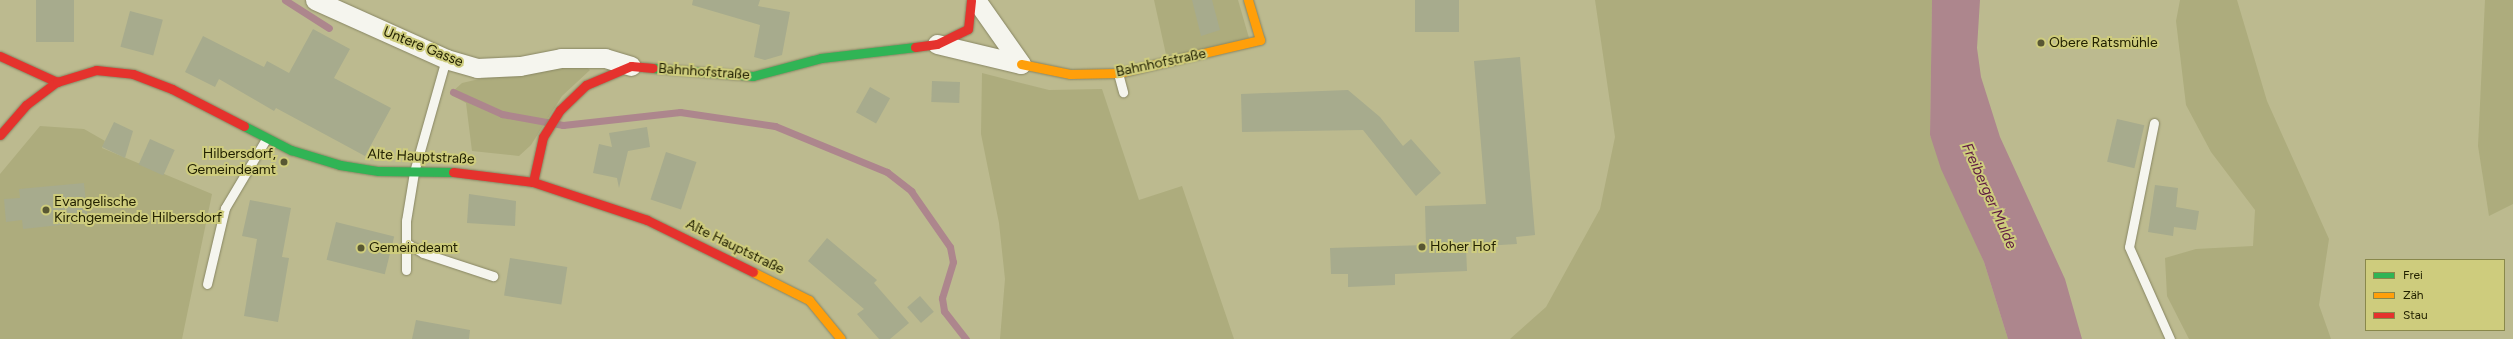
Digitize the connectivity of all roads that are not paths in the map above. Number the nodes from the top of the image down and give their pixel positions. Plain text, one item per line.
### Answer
1 (315, 0) edge
2 (971, 0) edge
3 (976, 0) edge
4 (1248, 0) edge
5 (937, 44) junction
6 (0, 56) edge
7 (446, 59) junction
8 (1021, 64) junction
9 (631, 66) junction
10 (1118, 73) junction
11 (57, 82) junction
12 (1123, 92) dead end
13 (2154, 122) dead end
14 (0, 136) edge
15 (266, 139) junction
16 (414, 172) junction
17 (533, 182) junction
18 (408, 244) junction
19 (406, 270) dead end
20 (493, 276) dead end
21 (208, 284) dead end
22 (841, 339) edge
23 (2170, 339) edge

1 - 7 street, Untere Gasse
2 - 5 main road, Bahnhofstraße
3 - 8 street
4 - 10 main road, Bahnhofstraße
5 - 8 street, Bahnhofstraße
5 - 9 main road, Bahnhofstraße
6 - 11 main road
7 - 9 street, Untere Gasse
7 - 16 lane
8 - 10 main road, Bahnhofstraße
9 - 17 main road, Bahnhofstraße
10 - 12 lane
11 - 14 main road, Alte Hauptstraße
11 - 15 main road, Alte Hauptstraße
13 - 23 lane
15 - 16 main road, Alte Hauptstraße
15 - 21 lane
16 - 17 main road, Alte Hauptstraße
16 - 18 lane
17 - 22 main road, Alte Hauptstraße
18 - 19 lane
18 - 20 lane

